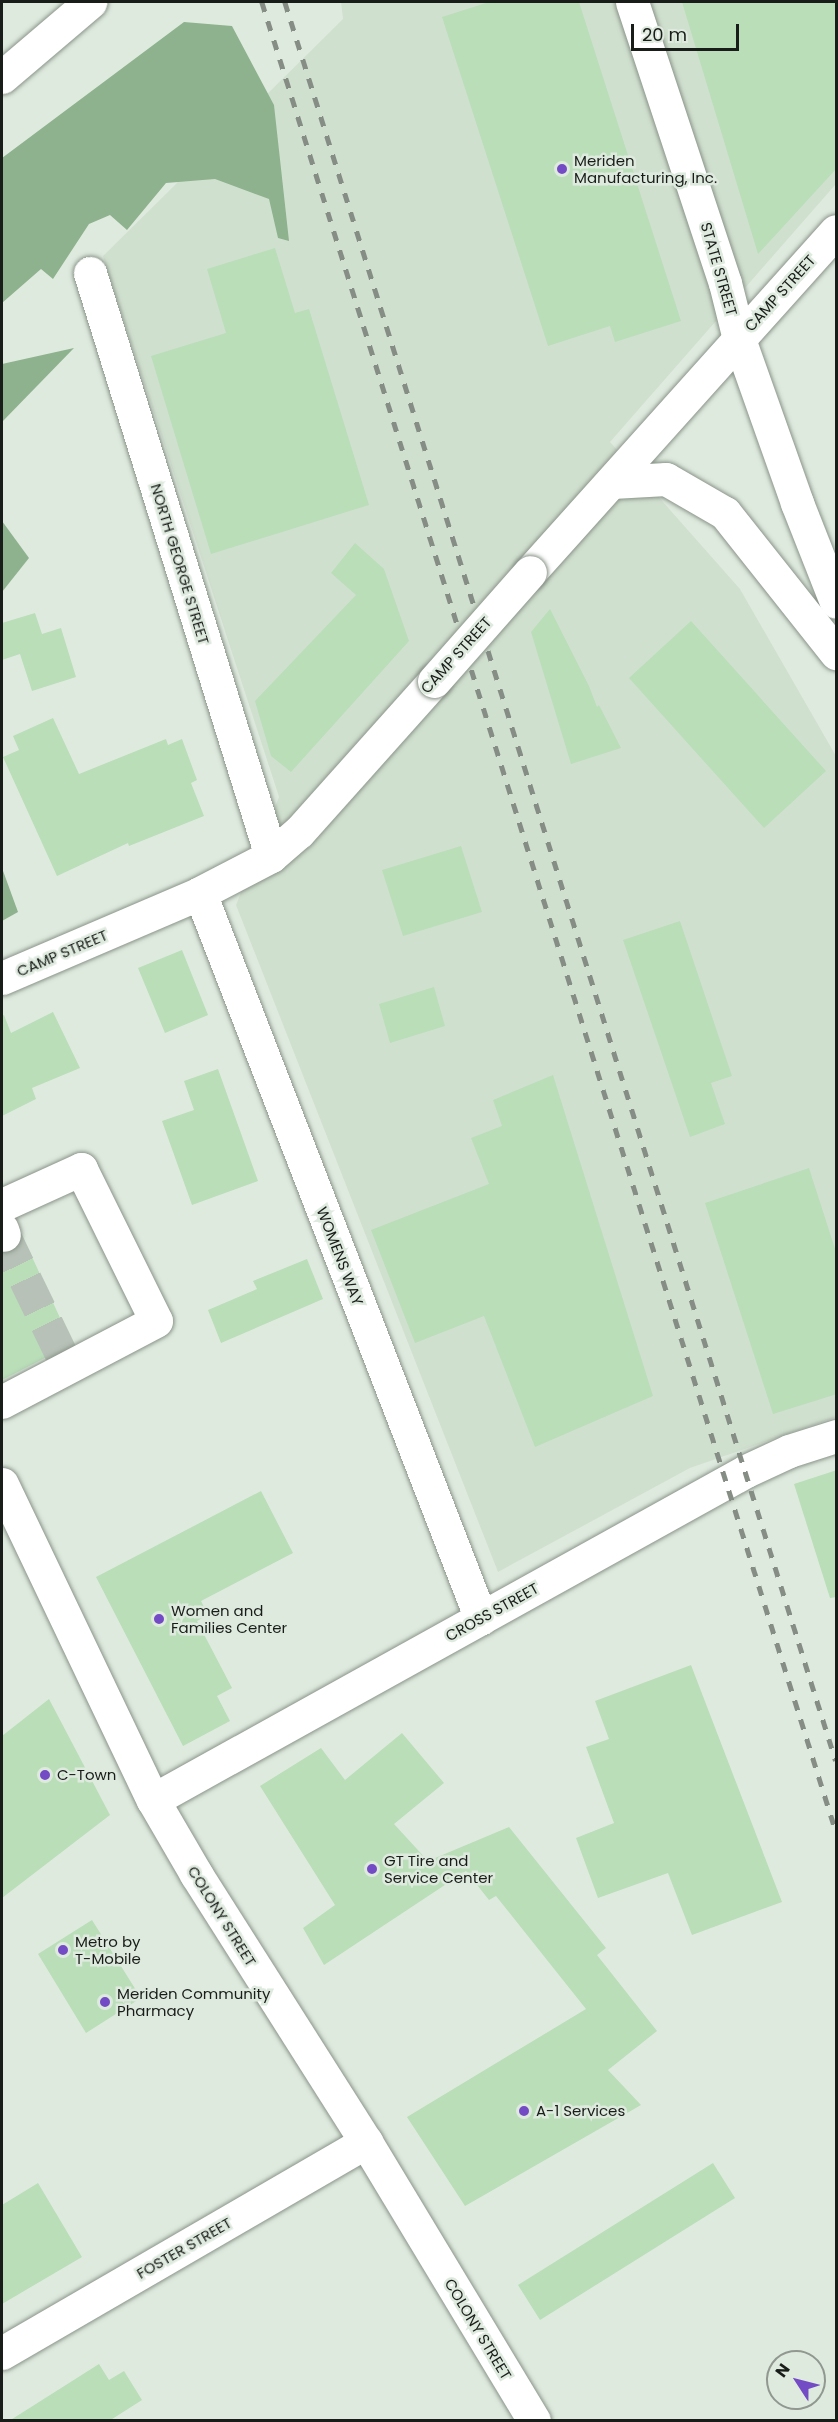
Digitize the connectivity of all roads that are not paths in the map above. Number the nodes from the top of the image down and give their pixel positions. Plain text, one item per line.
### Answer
1 (90, 2) edge
2 (632, 2) edge
3 (2, 77) edge
4 (837, 231) edge
5 (90, 273) dead end
6 (738, 339) junction
7 (612, 482) junction
8 (837, 602) edge
9 (837, 653) edge
10 (271, 856) junction
11 (200, 893) junction
12 (2, 978) edge
13 (2, 1223) edge
14 (2, 1401) edge
15 (837, 1436) edge
16 (2, 1484) edge
17 (481, 1619) junction
18 (153, 1800) junction
19 (366, 2142) junction
20 (2, 2353) edge
21 (534, 2421) edge

1 - 3 main road
2 - 6 main road, STATE STREET
4 - 6 main road, CAMP STREET
5 - 10 main road, NORTH GEORGE STREET
6 - 7 main road, CAMP STREET
6 - 8 main road, STATE STREET
7 - 9 main road
7 - 10 main road, CAMP STREET, bridge
10 - 11 main road, CAMP STREET
11 - 12 main road, CAMP STREET
11 - 17 main road, WOMENS WAY
13 - 14 main road
15 - 17 main road, CROSS STREET
16 - 18 main road, COLONY STREET
17 - 18 main road, CROSS STREET
18 - 19 main road, COLONY STREET
19 - 20 main road, FOSTER STREET
19 - 21 main road, COLONY STREET

